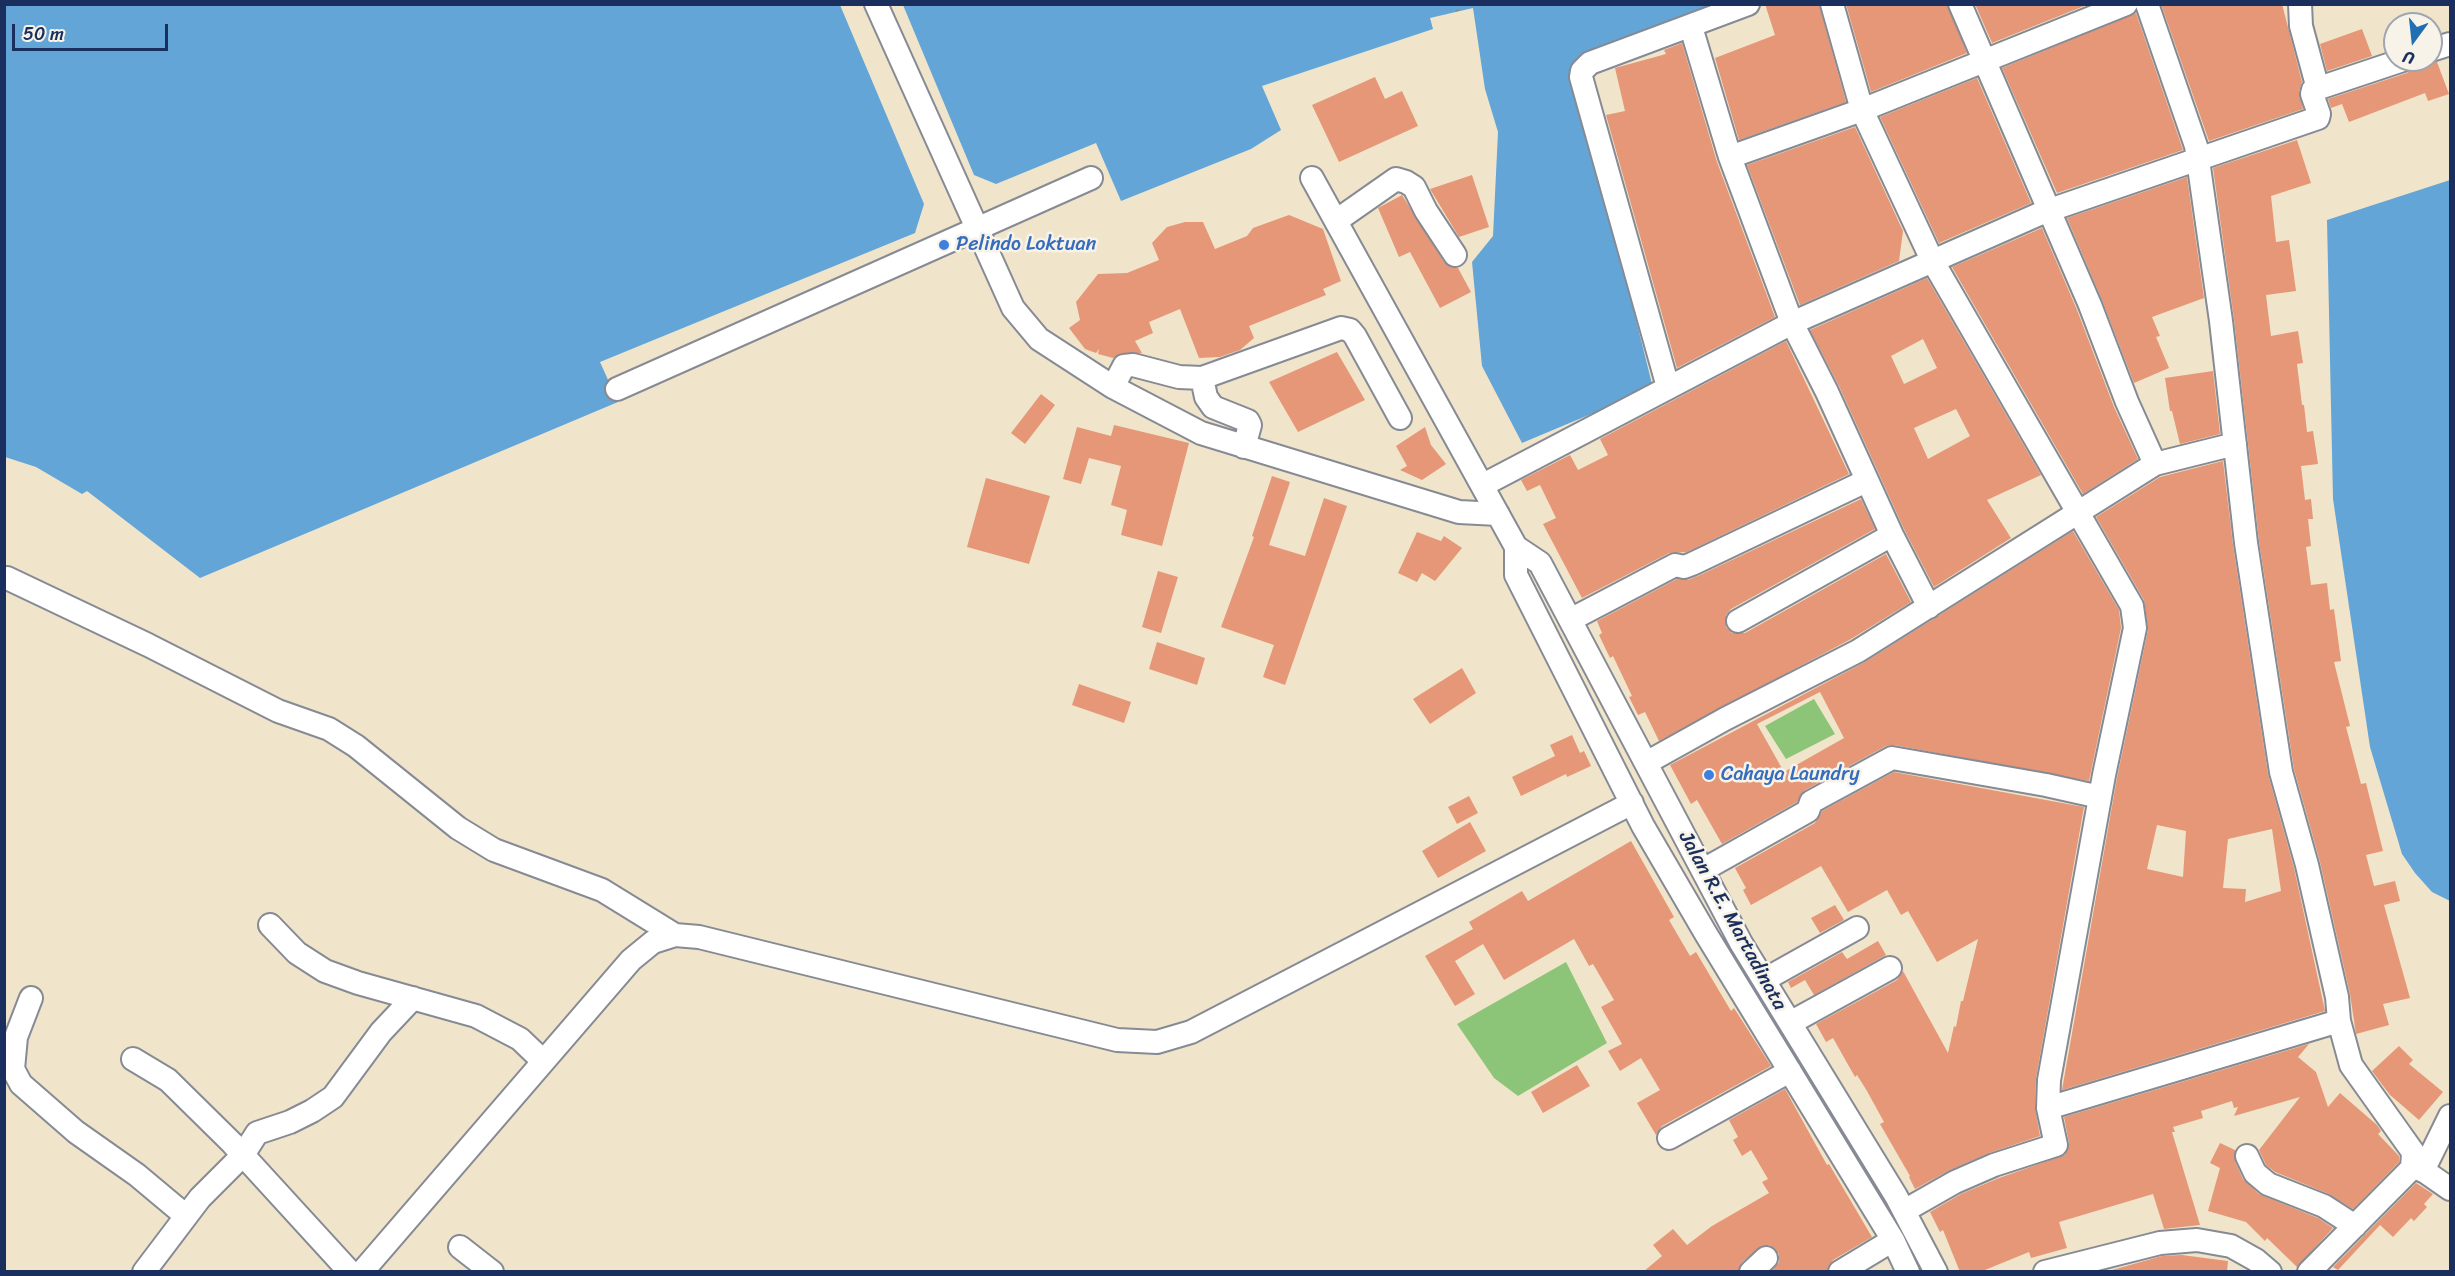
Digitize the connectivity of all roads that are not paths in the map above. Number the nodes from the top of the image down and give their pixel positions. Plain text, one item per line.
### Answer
1 (876, 4) edge
2 (1748, 4) edge
3 (1832, 4) edge
4 (1960, 4) edge
5 (2126, 4) edge
6 (2147, 4) edge
7 (2300, 4) edge
8 (1691, 27) junction
9 (1984, 62) junction
10 (2383, 67) edge
11 (2318, 89) junction
12 (1862, 110) junction
13 (1730, 157) junction
14 (2197, 158) junction
15 (1090, 177) dead end
16 (1312, 178) dead end
17 (2049, 210) junction
18 (1336, 221) junction
19 (977, 228) junction
20 (1455, 255) dead end
21 (1932, 260) junction
22 (1792, 323) junction
23 (1202, 378) junction
24 (1113, 387) junction
25 (1668, 387) junction
26 (617, 389) dead end
27 (1400, 418) dead end
28 (2235, 444) junction
29 (1244, 447) junction
30 (2155, 464) junction
31 (1866, 481) junction
32 (1483, 485) junction
33 (2076, 512) junction
34 (1498, 514) junction
35 (1892, 535) junction
36 (1516, 547) junction
37 (1540, 563) junction
38 (1516, 575) junction
39 (7, 578) dead end
40 (1929, 607) junction
41 (1570, 620) junction
42 (1738, 621) dead end
43 (1646, 763) junction
44 (2100, 797) junction
45 (1632, 803) junction
46 (1671, 810) junction
47 (1643, 826) junction
48 (1703, 870) junction
49 (270, 925) dead end
50 (1857, 928) dead end
51 (675, 935) junction
52 (1890, 968) dead end
53 (1764, 980) junction
54 (31, 998) dead end
55 (413, 998) junction
56 (2339, 1021) junction
57 (1790, 1023) junction
58 (133, 1059) dead end
59 (543, 1061) junction
60 (1790, 1071) junction
61 (2048, 1108) junction
62 (2451, 1116) edge
63 (1669, 1138) dead end
64 (243, 1155) junction
65 (2247, 1156) dead end
66 (2419, 1168) junction
67 (2451, 1189) edge
68 (1904, 1211) junction
69 (186, 1216) junction
70 (2355, 1226) junction
71 (1893, 1240) junction
72 (460, 1247) dead end
73 (144, 1272) edge
74 (350, 1272) edge
75 (362, 1272) edge
76 (492, 1272) edge
77 (1840, 1272) edge
78 (1908, 1272) edge
79 (1936, 1272) edge
80 (2045, 1272) edge
81 (2270, 1272) edge
82 (2309, 1272) edge

1 - 19 street
2 - 8 street
3 - 12 street
4 - 9 street
5 - 9 street
6 - 14 street
7 - 11 street
8 - 13 street
8 - 25 street
9 - 12 street
9 - 17 street
10 - 11 street
11 - 14 street
12 - 13 street
12 - 21 street
13 - 22 street
14 - 17 street
14 - 28 street
15 - 19 street
16 - 18 street
17 - 21 street
17 - 30 street
18 - 20 street
18 - 32 street
19 - 24 street
19 - 26 street
21 - 22 street
21 - 33 street
22 - 25 street
22 - 31 street
23 - 24 street
23 - 27 street
23 - 29 street
24 - 29 street
25 - 32 street
28 - 30 street
28 - 56 street
29 - 34 street
30 - 33 street
31 - 35 street
31 - 41 street
32 - 34 street
33 - 40 street
33 - 44 street
34 - 36 street
35 - 40 street
35 - 42 street
36 - 37 street
36 - 38 street
37 - 38 street
37 - 41 street, Jalan R.E. Martadinata
38 - 45 street, Jalan R.E. Martadinata
39 - 51 street
40 - 43 street
41 - 43 street, Jalan R.E. Martadinata
43 - 46 street, Jalan R.E. Martadinata
44 - 48 street
44 - 61 street
45 - 47 street, Jalan R.E. Martadinata
45 - 51 street
46 - 47 street
46 - 48 street, Jalan R.E. Martadinata
47 - 60 street, Jalan R.E. Martadinata
48 - 53 street, Jalan R.E. Martadinata
49 - 55 street
50 - 53 street
51 - 59 street
52 - 57 street
53 - 57 street, Jalan R.E. Martadinata
54 - 69 street
55 - 59 street
55 - 64 street
56 - 61 street
56 - 66 street
57 - 68 street, Jalan R.E. Martadinata
58 - 64 street
59 - 75 street
60 - 63 street
60 - 71 street, Jalan R.E. Martadinata
61 - 68 street
62 - 66 street
64 - 69 street
64 - 74 street
65 - 70 street
66 - 67 street
66 - 70 street
68 - 79 street, Jalan R.E. Martadinata
69 - 73 street
70 - 82 street
71 - 77 street
71 - 78 street, Jalan R.E. Martadinata
72 - 76 street
80 - 81 street

